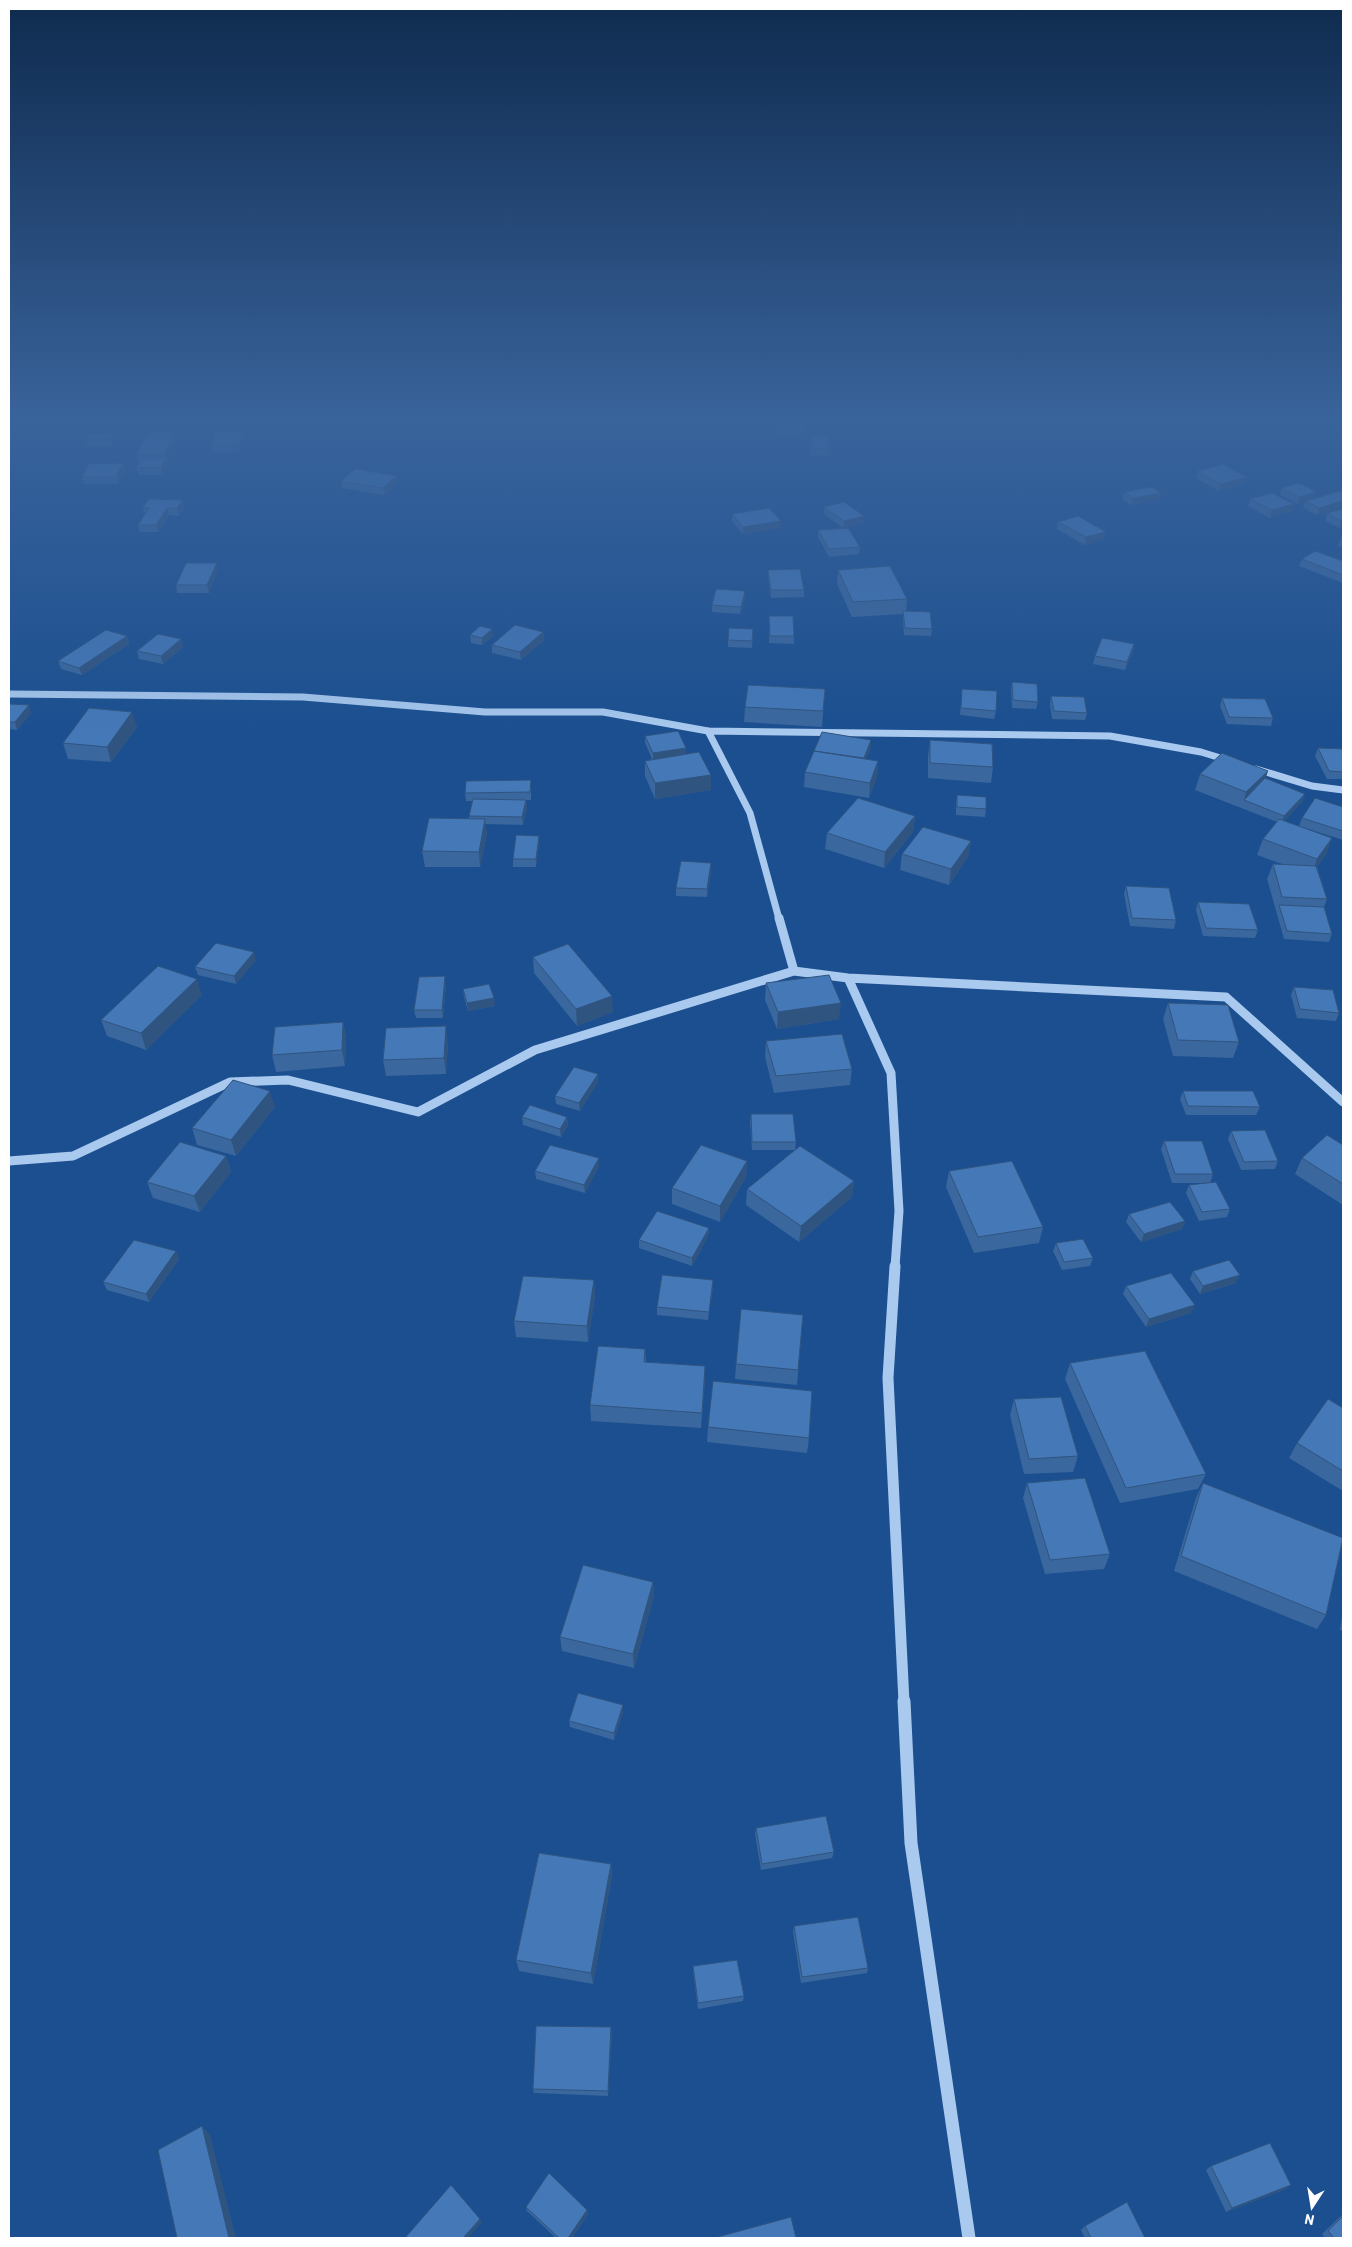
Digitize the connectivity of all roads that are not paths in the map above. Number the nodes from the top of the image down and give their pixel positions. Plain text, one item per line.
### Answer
1 (9, 694) edge
2 (708, 731) junction
3 (1239, 764) edge
4 (1249, 767) edge
5 (1343, 790) edge
6 (794, 971) junction
7 (848, 978) junction
8 (1343, 1102) edge
9 (9, 1161) edge
10 (969, 2238) edge

1 - 2 street
2 - 3 street
2 - 6 street
4 - 5 street
6 - 7 street
6 - 9 street
7 - 8 street
7 - 10 street

